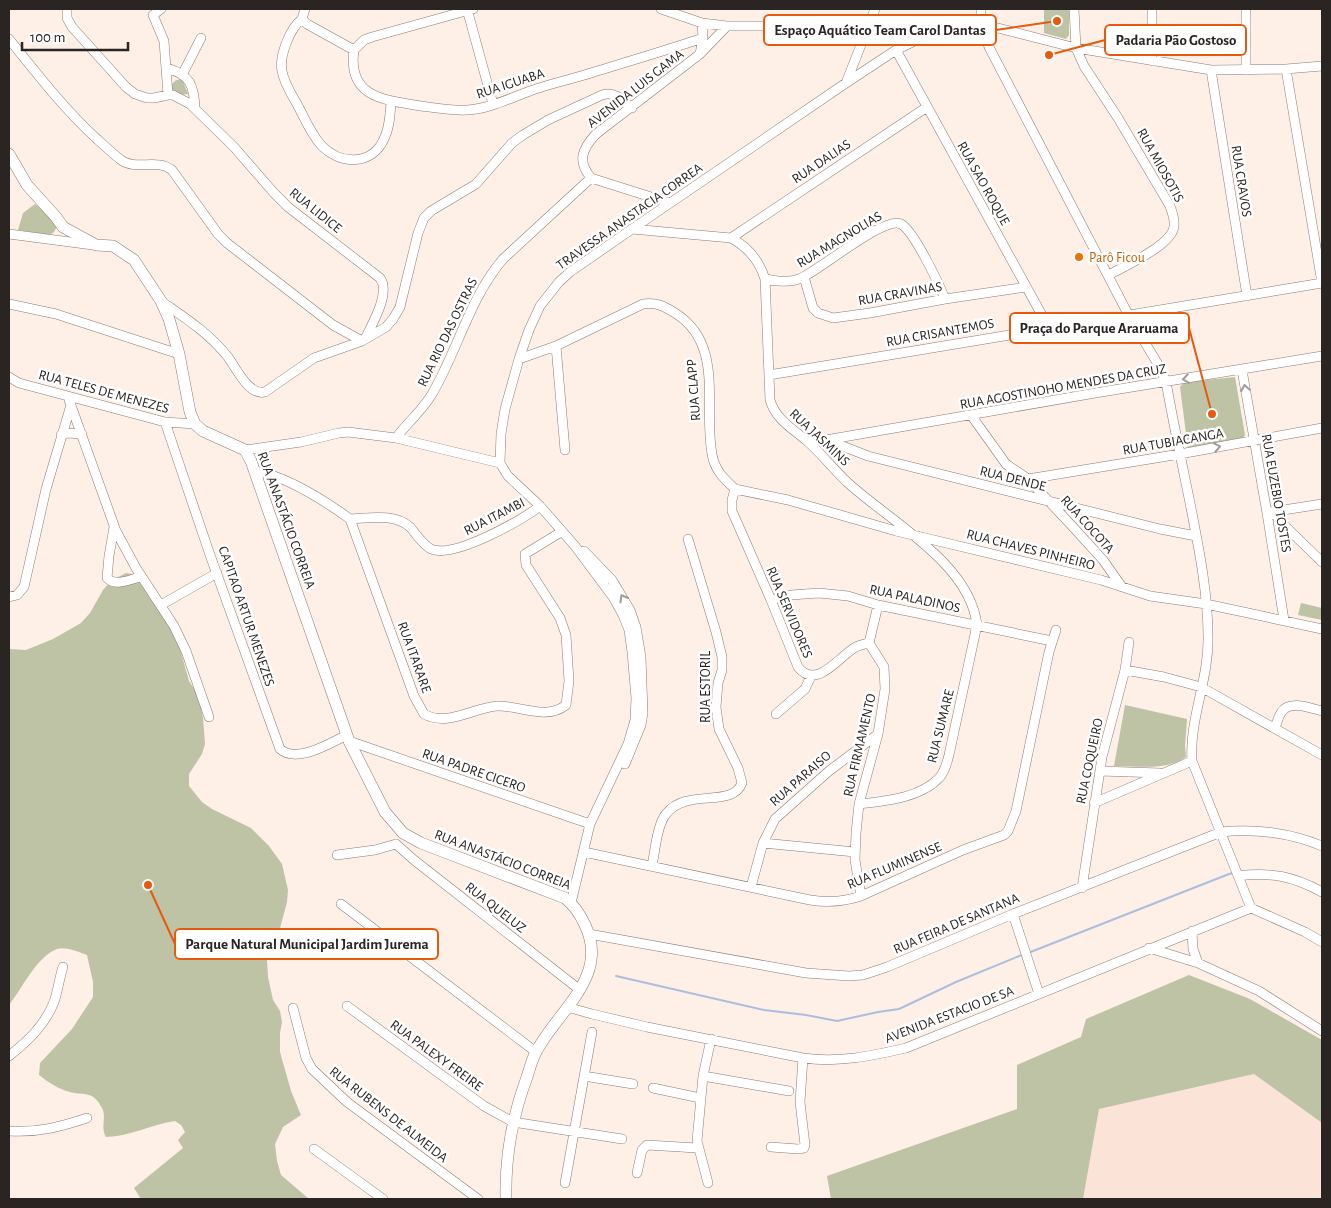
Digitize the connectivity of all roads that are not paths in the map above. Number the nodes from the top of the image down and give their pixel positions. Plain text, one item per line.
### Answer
1 (67, 9) edge
2 (305, 9) edge
3 (469, 9) edge
4 (661, 9) edge
5 (875, 9) edge
6 (981, 9) edge
7 (1074, 9) edge
8 (1152, 9) edge
9 (1246, 9) edge
10 (154, 11) edge
11 (302, 19) junction
12 (702, 23) junction
13 (727, 26) junction
14 (981, 28) junction
15 (863, 37) junction
16 (201, 38) dead end
17 (703, 38) junction
18 (9, 39) edge
19 (1076, 48) junction
20 (354, 50) junction
21 (896, 50) junction
22 (700, 54) junction
23 (1152, 60) junction
24 (1322, 66) edge
25 (167, 68) junction
26 (1286, 69) junction
27 (1211, 70) junction
28 (1246, 70) junction
29 (182, 75) junction
30 (846, 84) junction
31 (171, 95) junction
32 (391, 102) junction
33 (493, 104) junction
34 (927, 107) junction
35 (195, 108) junction
36 (632, 108) junction
37 (9, 154) edge
38 (591, 178) junction
39 (670, 203) junction
40 (632, 229) junction
41 (9, 234) edge
42 (731, 238) junction
43 (96, 246) junction
44 (1109, 275) junction
45 (804, 277) junction
46 (765, 279) junction
47 (1322, 283) edge
48 (1026, 287) junction
49 (1247, 296) junction
50 (946, 299) junction
51 (161, 301) junction
52 (9, 304) edge
53 (1129, 316) junction
54 (1049, 328) junction
55 (364, 340) junction
56 (556, 346) junction
57 (179, 354) junction
58 (1322, 356) edge
59 (519, 360) junction
60 (1242, 370) junction
61 (769, 375) junction
62 (9, 377) edge
63 (1166, 382) junction
64 (87, 402) junction
65 (72, 405) junction
66 (972, 415) junction
67 (166, 422) junction
68 (195, 424) junction
69 (1322, 428) edge
70 (82, 434) junction
71 (62, 436) junction
72 (396, 438) junction
73 (826, 440) junction
74 (1254, 440) junction
75 (808, 442) junction
76 (245, 450) junction
77 (565, 450) dead end
78 (1180, 454) junction
79 (500, 463) junction
80 (255, 471) junction
81 (1028, 479) junction
82 (735, 488) junction
83 (1048, 501) junction
84 (1322, 504) edge
85 (540, 506) junction
86 (1076, 508) junction
87 (1270, 512) junction
88 (350, 519) junction
89 (1068, 522) junction
90 (114, 527) junction
91 (561, 532) junction
92 (917, 536) junction
93 (1196, 536) junction
94 (688, 540) dead end
95 (1322, 562) edge
96 (1106, 565) junction
97 (217, 573) junction
98 (141, 577) junction
99 (1101, 580) junction
100 (1123, 587) junction
101 (9, 596) edge
102 (771, 600) junction
103 (1206, 604) junction
104 (161, 605) junction
105 (878, 605) junction
106 (1284, 620) junction
107 (978, 625) junction
108 (1322, 629) edge
109 (1056, 630) dead end
110 (1052, 641) junction
111 (1129, 642) dead end
112 (869, 643) junction
113 (1125, 670) junction
114 (811, 676) junction
115 (1201, 687) junction
116 (1322, 711) edge
117 (776, 714) dead end
118 (209, 717) dead end
119 (1275, 728) junction
120 (878, 734) junction
121 (348, 738) junction
122 (1322, 755) edge
123 (1192, 762) junction
124 (1100, 771) junction
125 (1164, 773) junction
126 (1094, 803) junction
127 (859, 804) junction
128 (590, 824) junction
129 (1221, 832) junction
130 (403, 833) junction
131 (763, 843) junction
132 (396, 844) junction
133 (1322, 846) edge
134 (584, 852) junction
135 (855, 852) junction
136 (337, 855) dead end
137 (652, 866) junction
138 (1238, 876) junction
139 (751, 887) junction
140 (1082, 888) junction
141 (1322, 892) edge
142 (861, 896) junction
143 (572, 903) junction
144 (341, 904) dead end
145 (1251, 908) junction
146 (1012, 914) junction
147 (1192, 931) junction
148 (589, 934) junction
149 (1322, 942) edge
150 (1149, 948) junction
151 (1198, 963) junction
152 (63, 967) dead end
153 (580, 990) junction
154 (1039, 994) junction
155 (347, 1006) dead end
156 (567, 1007) junction
157 (293, 1008) dead end
158 (1322, 1031) edge
159 (592, 1032) dead end
160 (711, 1040) junction
161 (536, 1052) junction
162 (9, 1056) edge
163 (804, 1058) junction
164 (584, 1076) junction
165 (703, 1076) junction
166 (633, 1084) dead end
167 (653, 1088) dead end
168 (789, 1091) dead end
169 (700, 1098) junction
170 (87, 1118) dead end
171 (513, 1122) junction
172 (9, 1131) edge
173 (574, 1131) junction
174 (622, 1139) dead end
175 (771, 1147) dead end
176 (697, 1148) junction
177 (314, 1149) dead end
178 (637, 1173) dead end
179 (565, 1183) dead end
180 (708, 1183) dead end
181 (383, 1199) edge
182 (478, 1199) edge
183 (506, 1199) edge

1 - 31 street
2 - 11 street
3 - 20 street
3 - 33 street
4 - 12 street
5 - 15 street
6 - 14 street
7 - 19 street
8 - 23 street
9 - 28 street
10 - 25 street
11 - 20 street
11 - 32 street
12 - 13 street
12 - 17 street, AVENIDA LUIS GAMA
13 - 15 street
13 - 22 street, AVENIDA LUIS GAMA
14 - 19 street, TRAVESSA ANASTACIA CORREA
14 - 21 street, TRAVESSA ANASTACIA CORREA
14 - 44 street
15 - 30 street
16 - 29 street
17 - 22 street, AVENIDA LUIS GAMA
17 - 33 street, RUA IGUABA
18 - 55 street
19 - 23 street, TRAVESSA ANASTACIA CORREA
19 - 44 street, RUA MIOSOTIS
20 - 32 street, RUA IGUABA
21 - 30 street, TRAVESSA ANASTACIA CORREA
21 - 34 street, RUA SAO ROQUE
22 - 36 street, AVENIDA LUIS GAMA
23 - 27 street, TRAVESSA ANASTACIA CORREA
24 - 26 street, TRAVESSA ANASTACIA CORREA
25 - 29 street
25 - 31 street
26 - 28 street, TRAVESSA ANASTACIA CORREA
26 - 47 street
27 - 28 street, TRAVESSA ANASTACIA CORREA
27 - 49 street, RUA CRAVOS
29 - 35 street
30 - 39 street, TRAVESSA ANASTACIA CORREA
31 - 35 street, RUA LIDICE
32 - 33 street, RUA IGUABA
34 - 42 street, RUA DALIAS
34 - 48 street, RUA SAO ROQUE
35 - 55 street, RUA LIDICE
36 - 38 street, AVENIDA LUIS GAMA
36 - 55 street
37 - 43 main road
38 - 39 street
38 - 72 street, RUA RIO DAS OSTRAS
39 - 40 street, TRAVESSA ANASTACIA CORREA
40 - 42 street
40 - 59 street, TRAVESSA ANASTACIA CORREA
41 - 43 street
42 - 46 street, RUA JASMINS
43 - 51 main road
44 - 53 street
45 - 46 street, RUA MAGNOLIAS
45 - 50 street, RUA CRAVINAS
45 - 50 street, RUA MAGNOLIAS
46 - 61 street, RUA JASMINS
47 - 49 street, RUA CRISANTEMOS
48 - 50 street, RUA CRAVINAS
48 - 54 street, RUA SAO ROQUE
49 - 53 street, RUA CRISANTEMOS
51 - 55 street
51 - 57 main road
52 - 57 street
53 - 54 street, RUA CRISANTEMOS
53 - 63 street
54 - 61 street, RUA CRISANTEMOS
56 - 59 street, RUA CLAPP
56 - 77 street
56 - 82 street, RUA CLAPP
57 - 68 main road
58 - 60 street, RUA AGOSTINOHO MENDES DA CRUZ
59 - 79 street, TRAVESSA ANASTACIA CORREA
60 -> 63 street, RUA AGOSTINOHO MENDES DA CRUZ
74 -> 60 street, RUA EUZEBIO TOSTES
61 - 75 street, RUA JASMINS
62 - 65 street, RUA TELES DE MENEZES
63 - 66 street, RUA AGOSTINOHO MENDES DA CRUZ
63 - 78 street
64 - 65 street, RUA TELES DE MENEZES
64 - 65 street
64 - 67 street, RUA TELES DE MENEZES
65 - 70 street
65 - 71 street
66 - 73 street, RUA AGOSTINOHO MENDES DA CRUZ
66 - 81 street, RUA COCOTA
67 - 68 street, RUA TELES DE MENEZES
67 - 97 street, CAPITAO ARTUR MENEZES
68 - 76 main road, RUA ANASTÁCIO CORREIA
69 - 74 street, RUA TUBIACANGA
70 - 71 street
70 - 90 street
71 - 101 street
72 - 76 street
72 - 79 street
73 - 75 street, RUA AGOSTINOHO MENDES DA CRUZ
73 - 83 street, RUA DENDE
78 -> 74 street, RUA TUBIACANGA
74 - 87 street, RUA EUZEBIO TOSTES
75 - 92 street, RUA JASMINS
76 - 80 main road, RUA ANASTÁCIO CORREIA
78 - 81 street, RUA TUBIACANGA
78 - 93 street
79 - 85 street
80 - 88 street
80 - 121 main road, RUA ANASTÁCIO CORREIA
81 - 83 street, RUA COCOTA
82 - 92 street, RUA CHAVES PINHEIRO
82 - 102 street, RUA SERVIDORES
83 - 86 street, RUA DENDE
83 - 89 street, RUA COCOTA
84 - 87 street
85 - 88 street, RUA ITAMBI
85 - 91 street
86 - 89 street
86 - 93 street, RUA DENDE
87 - 95 street
87 - 106 street, RUA EUZEBIO TOSTES
88 - 91 street, RUA ITARARE
89 - 96 street, RUA COCOTA
90 - 98 street
90 - 98 street
91 - 128 street
92 - 99 street, RUA CHAVES PINHEIRO
92 - 107 street, RUA JASMINS
93 - 103 street
94 - 137 street, RUA ESTORIL
96 - 99 street
96 - 100 street, RUA COCOTA
97 - 104 street
97 - 121 street, CAPITAO ARTUR MENEZES
98 - 104 street
99 - 100 street, RUA CHAVES PINHEIRO
100 - 103 street, RUA CHAVES PINHEIRO
102 - 105 street, RUA PALADINOS
102 - 114 street, RUA SERVIDORES
103 - 106 street, RUA CHAVES PINHEIRO
103 - 115 street
104 - 118 street
105 - 107 street, RUA PALADINOS
105 - 112 street
106 - 108 street, RUA CHAVES PINHEIRO
107 - 110 street, RUA PALADINOS
107 - 127 street, RUA SUMARE
109 - 110 street, RUA FLUMINENSE
110 - 142 street, RUA FLUMINENSE
111 - 113 street, RUA COQUEIRO
112 - 114 street, RUA SERVIDORES
112 - 120 street, RUA FIRMAMENTO
113 - 115 street
113 - 124 street, RUA COQUEIRO
114 - 117 street
115 - 119 street
115 - 123 street
116 - 119 street
119 - 122 street
120 - 127 street, RUA FIRMAMENTO
120 - 131 street, RUA PARAISO
121 - 128 street, RUA PADRE CICERO
121 - 130 main road, RUA ANASTÁCIO CORREIA
123 - 125 street
123 - 129 street
124 - 125 street
124 - 126 street, RUA COQUEIRO
125 - 126 street
126 - 140 street, RUA COQUEIRO
127 - 135 street, RUA FIRMAMENTO
128 - 134 street
129 - 133 street, RUA FEIRA DE SANTANA
129 - 138 street
129 - 140 street, RUA FEIRA DE SANTANA
130 - 132 street
130 - 143 main road, RUA ANASTÁCIO CORREIA
131 - 135 street
131 - 139 street, RUA PARAISO
132 - 136 street
132 - 153 street, RUA QUELUZ
134 - 137 street, RUA FLUMINENSE
134 - 143 street
135 - 142 street, RUA FIRMAMENTO
137 - 139 street, RUA FLUMINENSE
138 - 141 street
138 - 145 street
139 - 142 street, RUA FLUMINENSE
140 - 146 street, RUA FEIRA DE SANTANA
143 - 148 main road, RUA ANASTÁCIO CORREIA
144 - 161 street
145 - 147 street, AVENIDA ESTACIO DE SA
145 - 149 street
146 - 148 street, RUA FEIRA DE SANTANA
146 - 154 street
147 - 150 street, AVENIDA ESTACIO DE SA
147 - 151 street
148 - 153 main road, RUA ANASTÁCIO CORREIA
150 - 151 street
150 - 154 street, AVENIDA ESTACIO DE SA
151 - 158 street
152 - 162 street
153 - 156 main road, RUA ANASTÁCIO CORREIA
154 - 163 street, AVENIDA ESTACIO DE SA
155 - 171 street, RUA PALEXY FREIRE
156 - 160 street, AVENIDA ESTACIO DE SA
156 - 161 main road, RUA ANASTÁCIO CORREIA
157 - 182 street, RUA RUBENS DE ALMEIDA
159 - 164 street
160 - 163 street, AVENIDA ESTACIO DE SA
160 - 165 street
161 - 171 main road, RUA ANASTÁCIO CORREIA
163 - 175 street
164 - 166 street
164 - 173 street
165 - 168 street
165 - 169 street
167 - 169 street
169 - 176 street
170 - 172 street
171 - 173 street, RUA PALEXY FREIRE
171 - 183 main road, RUA ANASTÁCIO CORREIA
173 - 174 street, RUA PALEXY FREIRE
173 - 179 street
176 - 178 street
176 - 180 street
177 - 181 street

